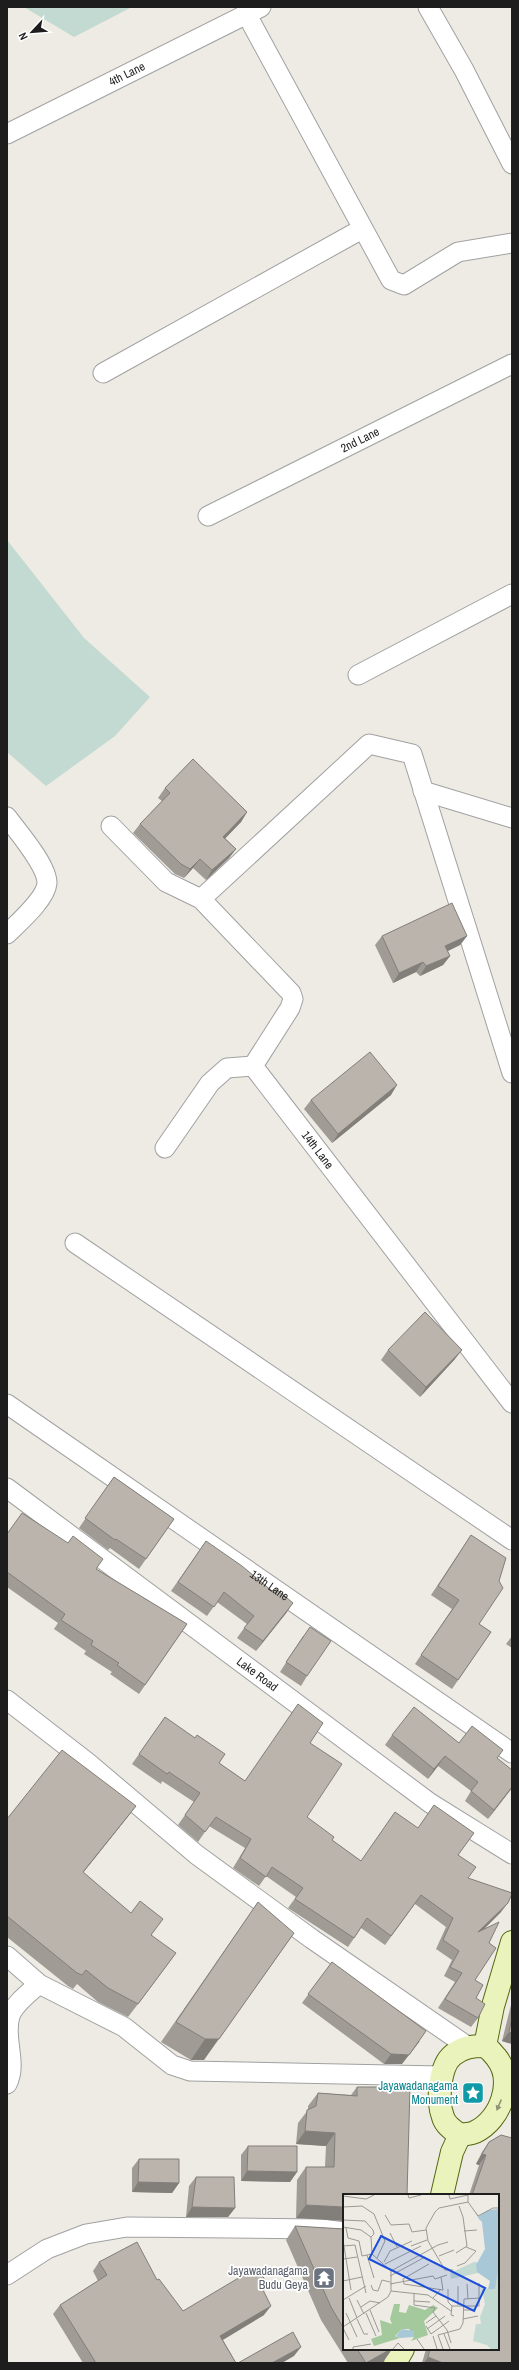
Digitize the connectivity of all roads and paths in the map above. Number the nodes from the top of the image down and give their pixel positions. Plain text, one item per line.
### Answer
1 (428, 7) edge
2 (254, 11) edge
3 (7, 134) edge
4 (512, 164) edge
5 (362, 229) junction
6 (512, 243) edge
7 (512, 364) edge
8 (104, 373) dead end
9 (208, 516) dead end
10 (512, 594) edge
11 (358, 675) dead end
12 (423, 791) junction
13 (7, 817) edge
14 (512, 818) edge
15 (110, 826) dead end
16 (202, 899) junction
17 (7, 934) edge
18 (253, 1066) junction
19 (512, 1073) edge
20 (165, 1148) dead end
21 (75, 1243) dead end
22 (512, 1403) edge
23 (7, 1404) edge
24 (7, 1488) edge
25 (512, 1540) edge
26 (7, 1700) edge
27 (512, 1753) edge
28 (512, 1854) edge
29 (512, 1942) edge
30 (7, 1956) edge
31 (39, 1984) junction
32 (476, 2046) junction
33 (441, 2076) junction
34 (508, 2081) edge
35 (7, 2084) edge
36 (460, 2135) junction
37 (442, 2194) edge
38 (343, 2232) edge
39 (7, 2275) edge

1 - 4 street
2 - 3 street, 4th Lane
2 - 5 street
5 - 6 street
5 - 8 street
7 - 9 street, 2nd Lane
10 - 11 street
12 - 14 street
12 - 16 street
12 - 19 street
13 - 17 street
15 - 16 street
16 - 18 street
18 - 20 street
18 - 22 street, 14th Lane
21 - 25 street
23 - 27 street, 13th Lane
24 - 28 street, Lake Road
26 - 32 street
29 - 32 street
30 - 31 street
31 - 33 street
31 - 35 street
32 - 33 street
32 - 34 street
33 - 36 street
34 -> 36 street
36 - 37 street
38 - 39 street

